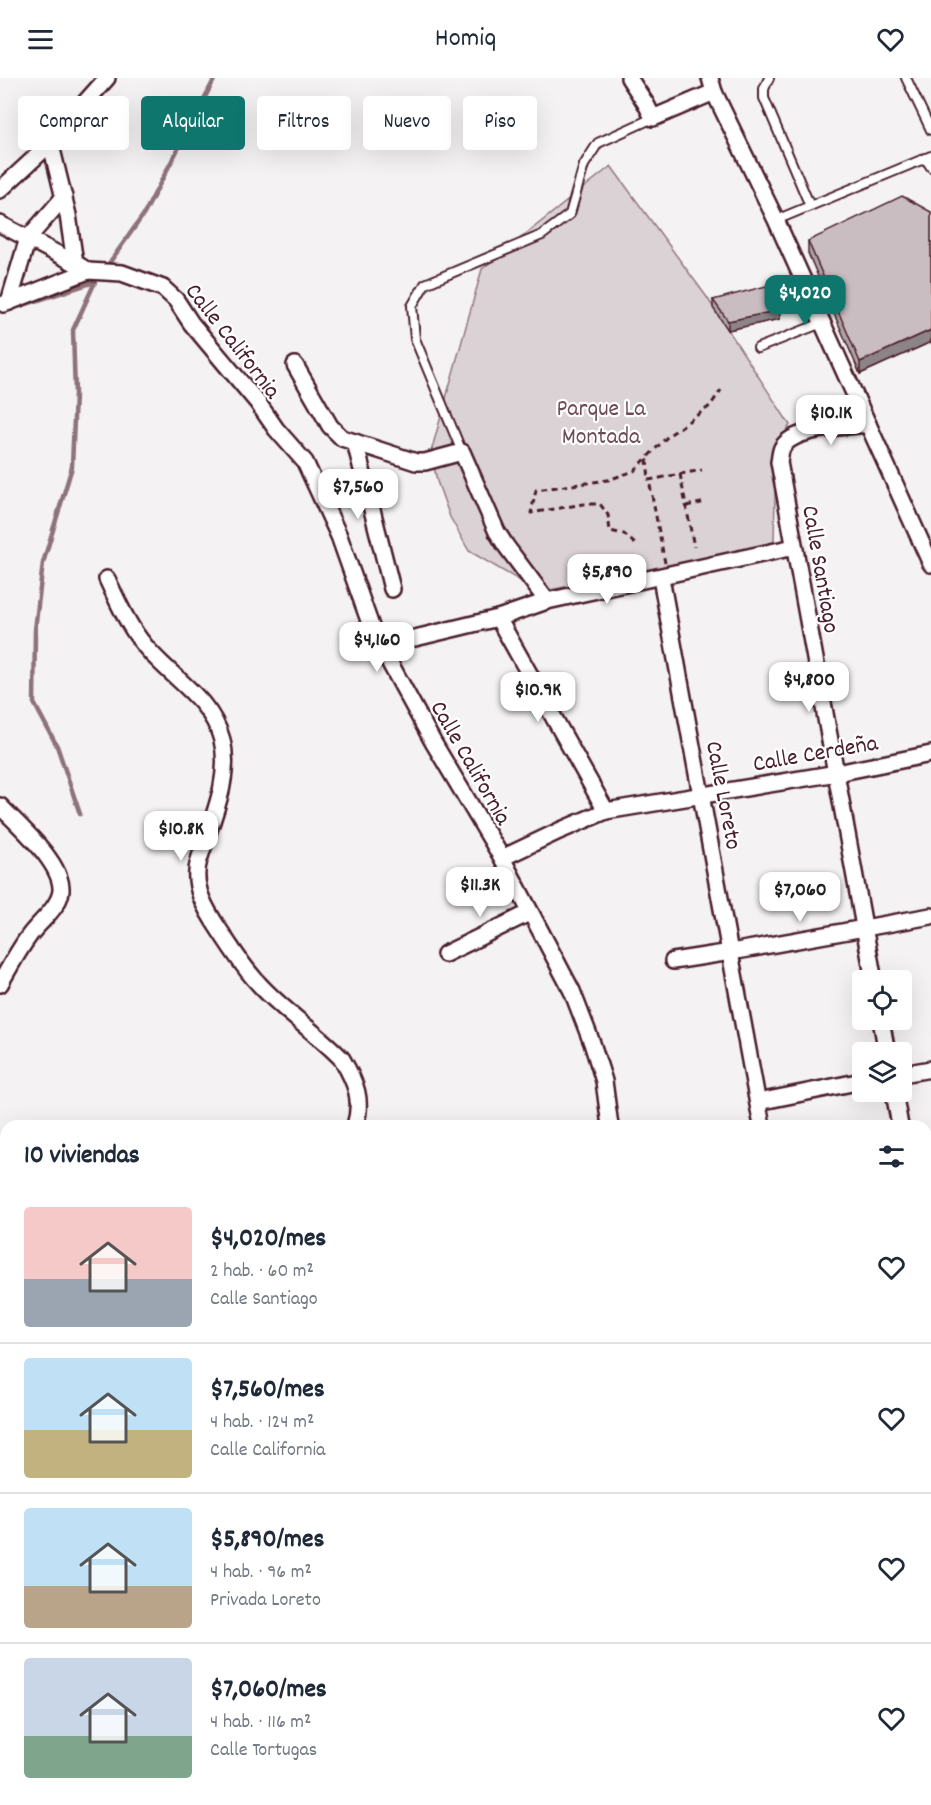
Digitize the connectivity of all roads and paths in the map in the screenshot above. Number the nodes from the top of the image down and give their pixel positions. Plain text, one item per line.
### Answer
1 (107, 78) edge
2 (629, 78) edge
3 (770, 78) edge
4 (906, 78) edge
5 (712, 85) edge
6 (91, 96) edge
7 (653, 118) junction
8 (931, 130) edge
9 (41, 150) edge
10 (52, 150) edge
11 (928, 157) edge
12 (931, 167) edge
13 (0, 190) edge
14 (64, 197) junction
15 (810, 206) junction
16 (776, 220) junction
17 (0, 224) edge
18 (28, 238) junction
19 (82, 267) junction
20 (4, 303) edge
21 (822, 323) junction
22 (758, 348) dead end
23 (295, 365) dead end
24 (722, 390) dead end
25 (868, 424) junction
26 (355, 442) junction
27 (462, 452) junction
28 (646, 459) junction
29 (702, 470) dead end
30 (680, 474) junction
31 (650, 480) junction
32 (706, 502) dead end
33 (686, 506) junction
34 (635, 543) dead end
35 (694, 547) dead end
36 (794, 547) junction
37 (931, 564) edge
38 (664, 577) junction
39 (107, 579) dead end
40 (392, 589) dead end
41 (547, 601) junction
42 (498, 618) junction
43 (415, 638) dead end
44 (931, 754) edge
45 (837, 772) junction
46 (702, 794) junction
47 (0, 806) edge
48 (606, 811) junction
49 (502, 858) junction
50 (529, 913) junction
51 (931, 916) edge
52 (865, 929) junction
53 (731, 952) junction
54 (445, 954) dead end
55 (673, 961) dead end
56 (872, 970) edge
57 (0, 984) edge
58 (931, 1069) edge
59 (912, 1072) edge
60 (852, 1084) edge
61 (758, 1102) junction
62 (896, 1102) edge
63 (357, 1120) edge
64 (609, 1120) edge
65 (761, 1120) edge
66 (899, 1120) edge

1 - 6 street
2 - 7 street
3 - 15 lane
4 - 8 lane
5 - 7 street
5 - 16 street
7 - 27 lane
9 - 13 street
10 - 14 street
11 - 12 lane
11 - 15 lane
14 - 18 street
14 - 19 street
15 - 16 lane
16 - 21 street
17 - 18 street, Calle California
18 - 19 street, Calle California
18 - 20 street
19 - 20 street
19 - 49 street, Calle California
21 - 22 lane
21 - 25 street
23 - 26 street
24 - 28 path
25 - 36 street, Calle Santiago
25 - 37 street
26 - 27 street
26 - 40 street
27 - 41 street
28 - 31 path
28 - 34 path
29 - 30 path
30 - 31 path
30 - 33 path
31 - 38 path
32 - 33 path
33 - 35 path
36 - 38 street
36 - 45 street, Calle Santiago
38 - 41 street
38 - 46 street, Calle Loreto
39 - 63 street
41 - 42 street
42 - 43 street
42 - 48 street
44 - 45 street, Calle Cerdeña
45 - 46 street, Calle Cerdeña
45 - 52 street, Calle Santiago
46 - 48 street, Calle Cerdeña
46 - 53 street, Calle Loreto
47 - 57 street
48 - 49 street, Calle Cerdeña
49 - 50 street, Calle California
50 - 54 street
50 - 64 street, Calle California
51 - 52 street
52 - 53 street
52 - 56 street, Calle Santiago
53 - 55 street
53 - 61 street, Calle Loreto
58 - 59 street
60 - 61 street
61 - 65 street, Calle Loreto
62 - 66 street

